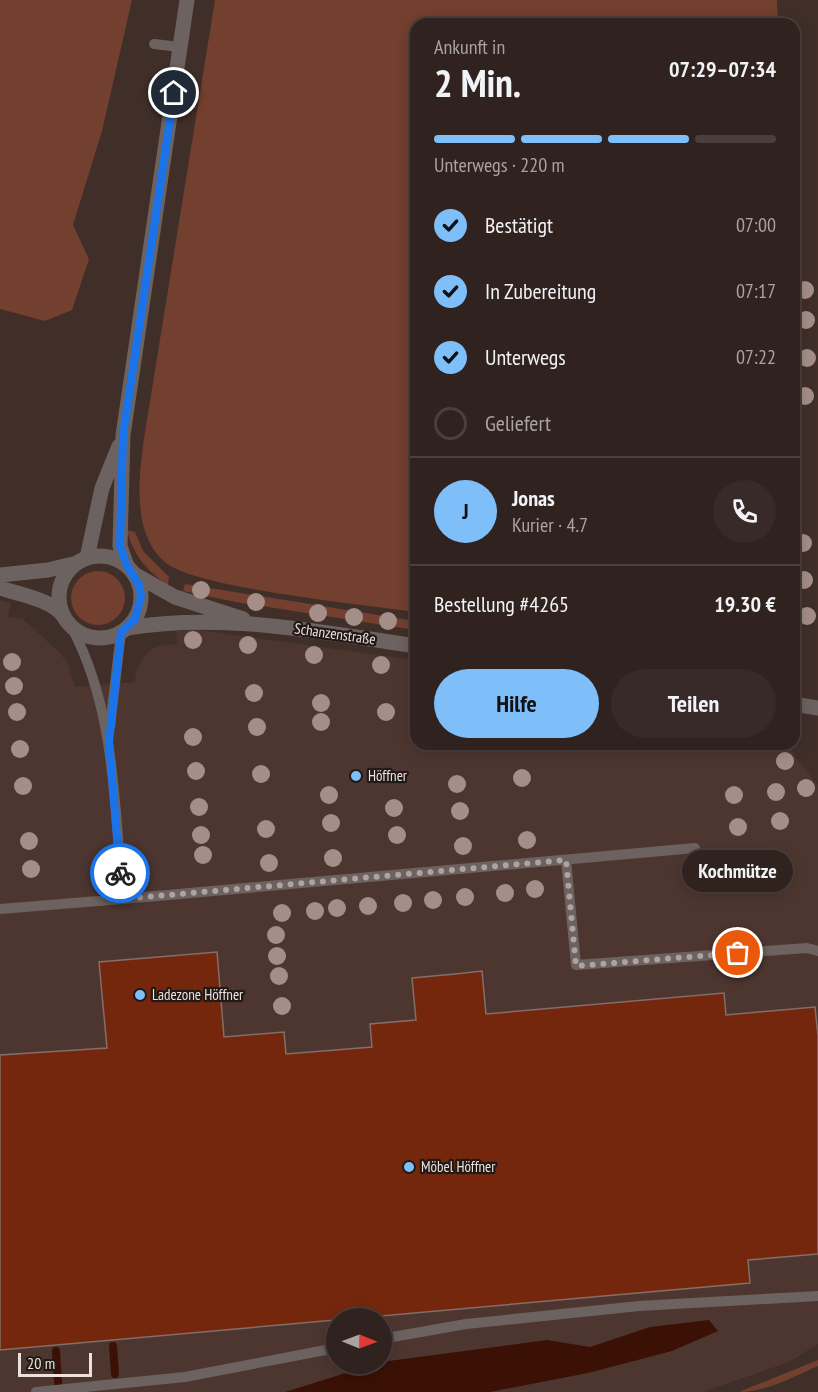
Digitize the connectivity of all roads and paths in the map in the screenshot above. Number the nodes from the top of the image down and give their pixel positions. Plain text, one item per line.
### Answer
1 (188, 0) edge
2 (154, 44) dead end
3 (180, 48) junction
4 (123, 435) junction
5 (82, 560) junction
6 (131, 570) junction
7 (0, 575) edge
8 (0, 588) edge
9 (254, 622) junction
10 (69, 624) junction
11 (124, 630) junction
12 (410, 645) edge
13 (800, 705) edge
14 (818, 708) edge
15 (109, 742) junction
16 (695, 848) dead end
17 (566, 860) junction
18 (123, 899) junction
19 (0, 909) edge
20 (818, 951) edge
21 (818, 1296) edge
22 (392, 1337) edge
23 (326, 1350) edge
24 (36, 1392) edge

1 - 3 street
2 - 3 lane
3 - 4 street
4 - 5 street
4 - 6 street
5 - 6 street, Schanzenstraße
5 - 7 street, Schanzenstraße
5 - 10 street
6 - 9 street, Schanzenstraße
6 - 11 street
8 - 10 street, Schanzenstraße
9 - 11 street, Schanzenstraße
9 - 12 street, Schanzenstraße
10 - 11 street, Schanzenstraße
10 - 15 lane
11 - 15 lane
13 - 14 street
15 - 18 lane
16 - 17 lane
17 - 18 lane
17 - 20 lane
18 - 19 lane
21 - 22 lane
23 - 24 lane

